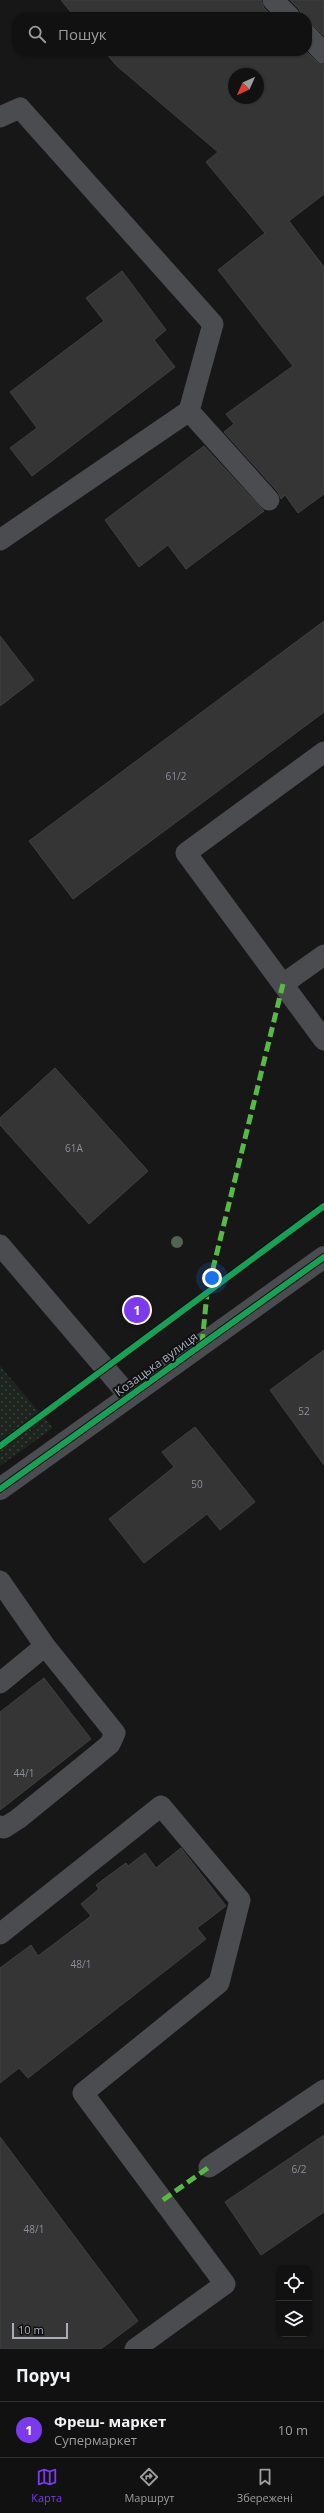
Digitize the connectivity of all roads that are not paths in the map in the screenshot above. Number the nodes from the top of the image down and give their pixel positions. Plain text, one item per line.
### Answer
1 (274, 0) edge
2 (285, 12) edge
3 (312, 40) edge
4 (324, 53) edge
5 (0, 117) edge
6 (190, 411) junction
7 (269, 500) dead end
8 (0, 540) edge
9 (324, 752) edge
10 (324, 954) edge
11 (283, 984) junction
12 (324, 1040) edge
13 (0, 1245) edge
14 (324, 1257) edge
15 (129, 1396) junction
16 (0, 1489) edge
17 (0, 1581) edge
18 (45, 1646) junction
19 (0, 1682) edge
20 (0, 1826) edge
21 (0, 1934) edge
22 (324, 2090) edge
23 (209, 2167) dead end
24 (135, 2349) edge

1 - 2 lane
3 - 4 lane
5 - 6 lane
6 - 7 lane
6 - 8 lane
9 - 11 lane
10 - 11 lane
11 - 12 lane
13 - 15 lane
14 - 15 street, Козацька вулиця
15 - 16 street, Козацька вулиця
17 - 18 lane
18 - 19 lane
18 - 20 lane
21 - 24 lane
22 - 23 lane

